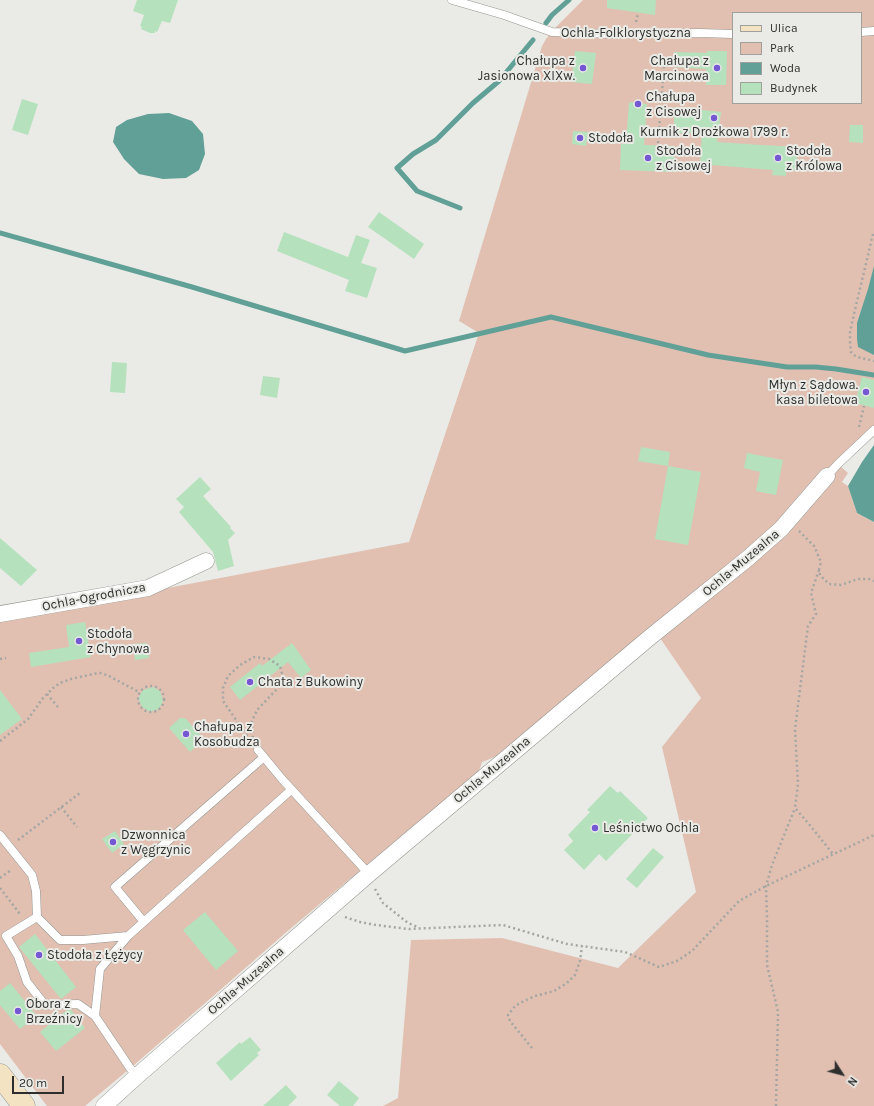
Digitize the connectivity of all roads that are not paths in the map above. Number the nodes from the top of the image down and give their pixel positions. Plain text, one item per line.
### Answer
1 (452, 0) edge
2 (862, 32) edge
3 (874, 32) edge
4 (732, 34) edge
5 (874, 430) edge
6 (827, 476) joint
7 (206, 560) dead end
8 (0, 614) edge
9 (256, 747) road end
10 (264, 757) junction
11 (291, 790) junction
12 (0, 835) edge
13 (369, 874) junction
14 (38, 917) junction
15 (144, 922) junction
16 (128, 936) junction
17 (95, 1016) junction
18 (0, 1075) edge
19 (137, 1076) junction
20 (24, 1106) edge
21 (104, 1106) edge

1 - 4 lane, Ochla-Folklorystyczna
2 - 3 lane
5 - 6 lane, Ochla-Muzealna
6 - 13 street, Ochla-Muzealna
7 - 8 street, Ochla-Ogrodnicza
9 - 10 lane
10 - 11 lane
10 - 15 lane
11 - 13 lane
11 - 15 lane
12 - 14 lane
13 - 19 street, Ochla-Muzealna
14 - 16 lane
14 - 17 lane
15 - 16 lane
16 - 17 lane
17 - 19 lane
18 - 20 street
19 - 21 street, Ochla-Muzealna

